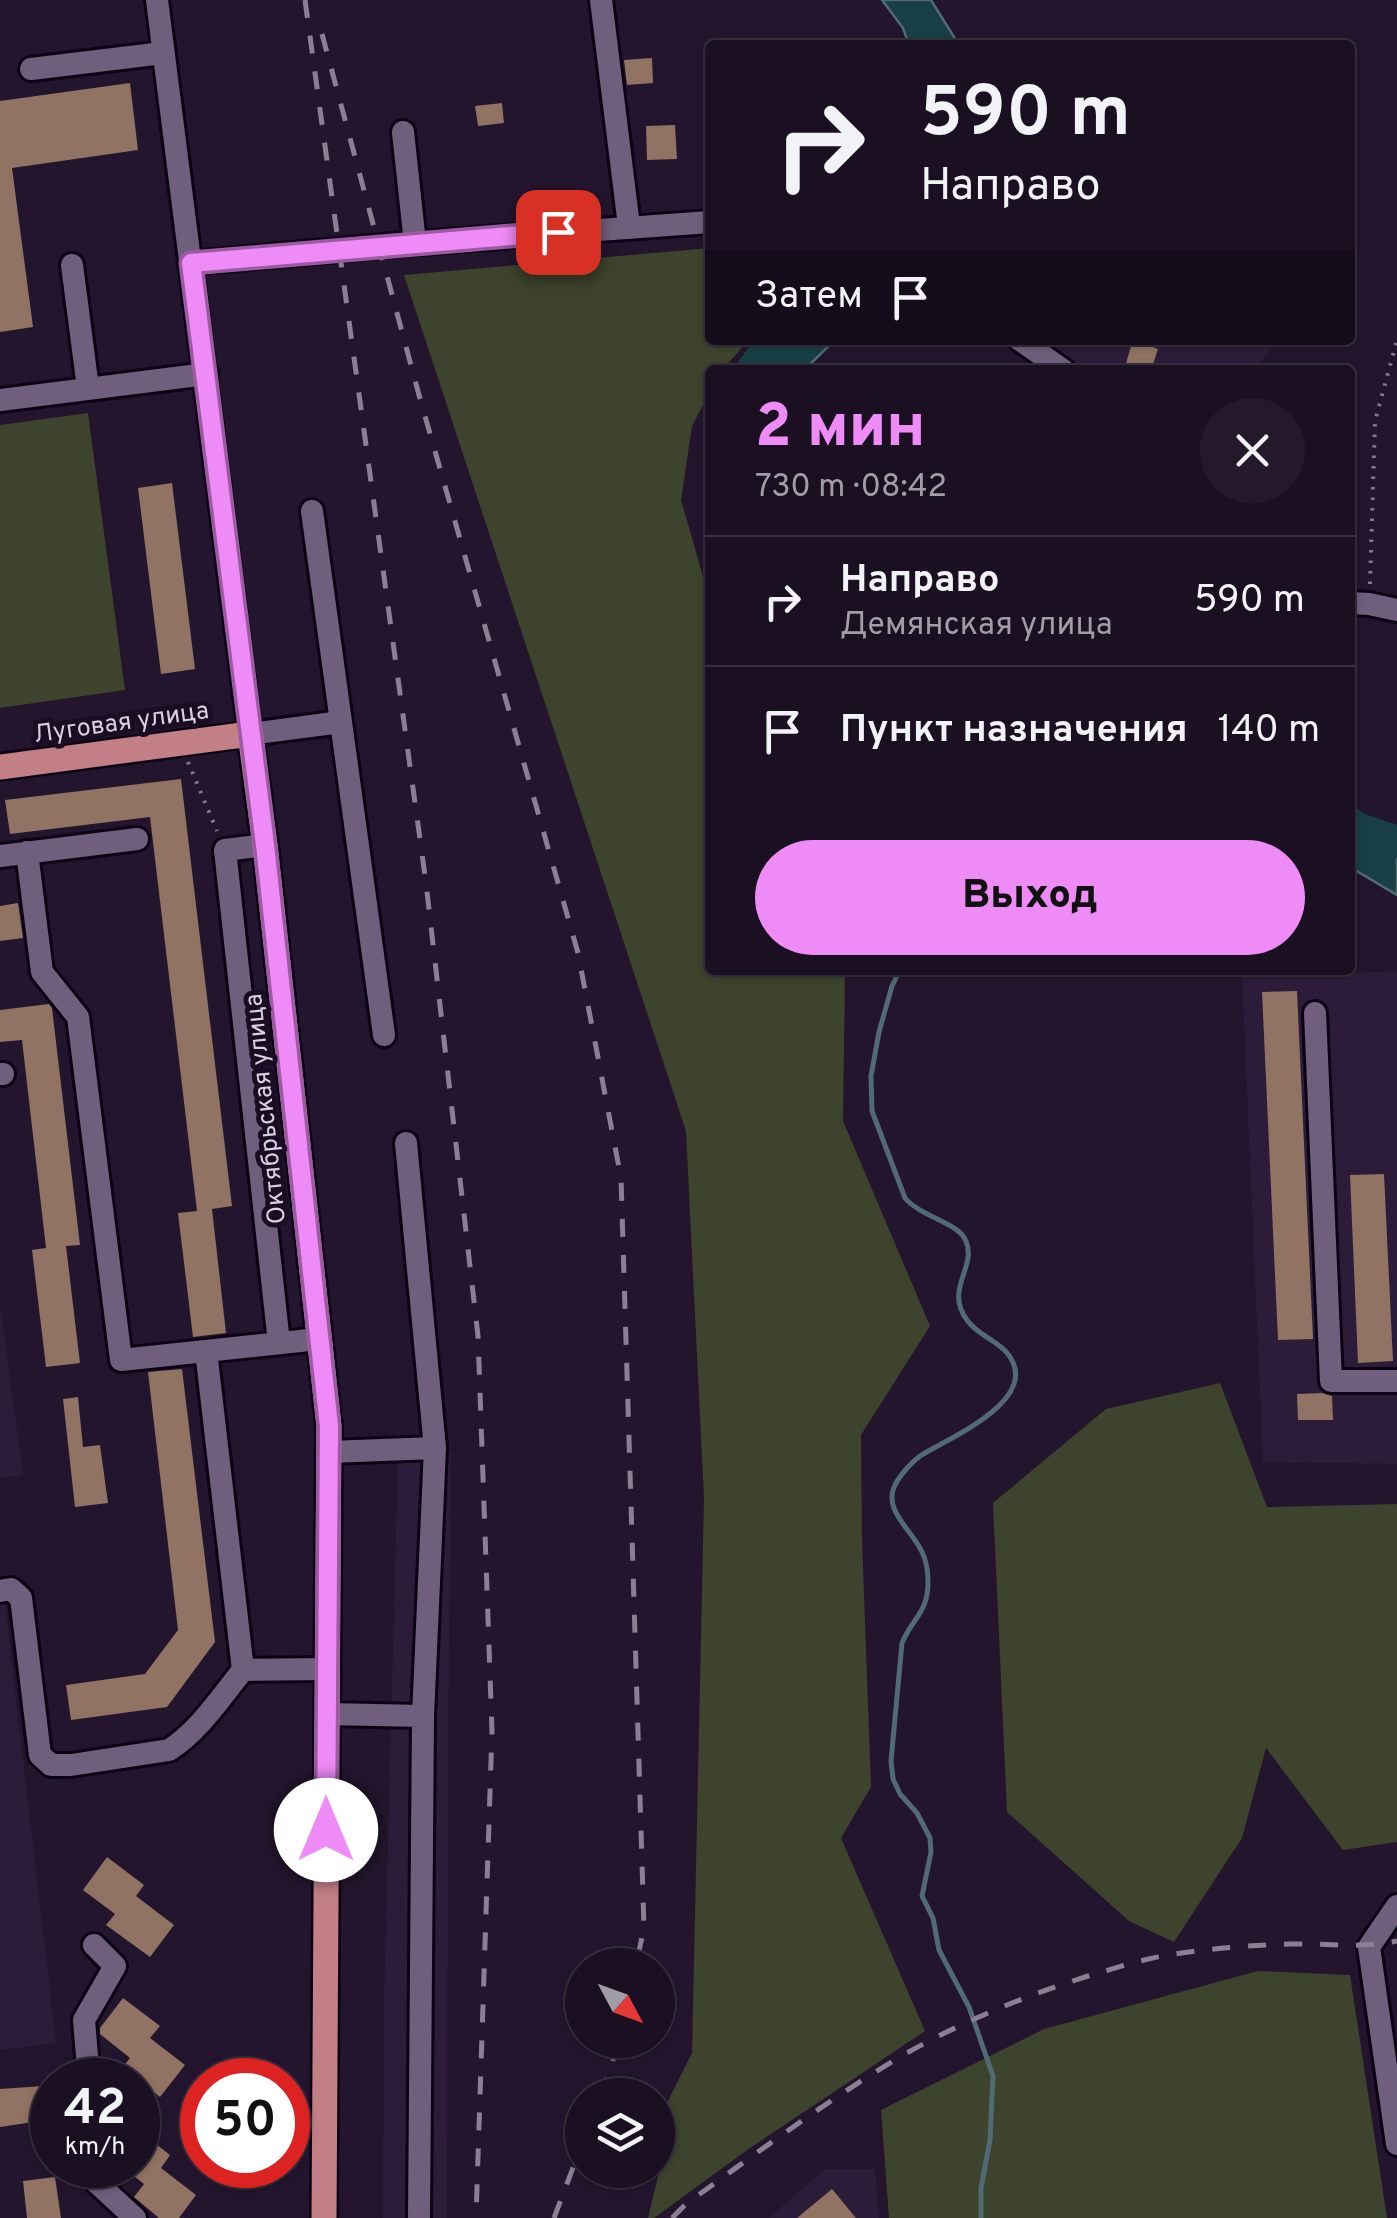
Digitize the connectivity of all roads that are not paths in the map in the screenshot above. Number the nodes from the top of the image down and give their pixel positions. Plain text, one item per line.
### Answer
1 (157, 0) edge
2 (602, 0) edge
3 (163, 54) junction
4 (31, 69) dead end
5 (403, 132) dead end
6 (705, 222) edge
7 (630, 226) junction
8 (415, 243) junction
9 (191, 263) junction
10 (72, 265) dead end
11 (1027, 345) edge
12 (1056, 365) edge
13 (206, 374) junction
14 (88, 388) junction
15 (0, 400) edge
16 (312, 511) dead end
17 (1360, 604) edge
18 (1397, 610) edge
19 (341, 722) junction
20 (250, 734) junction
21 (0, 768) edge
22 (137, 839) dead end
23 (265, 845) junction
24 (27, 852) junction
25 (0, 856) edge
26 (1316, 1013) dead end
27 (384, 1035) dead end
28 (406, 1143) dead end
29 (319, 1339) junction
30 (279, 1343) junction
31 (206, 1351) junction
32 (1397, 1382) edge
33 (435, 1448) junction
34 (329, 1452) junction
35 (0, 1591) edge
36 (327, 1669) junction
37 (243, 1670) junction
38 (327, 1714) junction
39 (424, 1716) junction
40 (1395, 1912) edge
41 (94, 1945) dead end
42 (87, 2058) edge
43 (1393, 2090) edge
44 (1397, 2144) edge
45 (102, 2188) edge
46 (135, 2218) edge
47 (324, 2218) edge
48 (419, 2218) edge

1 - 3 street, Октябрьская улица
2 - 7 street
3 - 4 street
3 - 9 street, Октябрьская улица
5 - 8 street
6 - 7 street
7 - 8 street
8 - 9 street
9 - 13 street, Октябрьская улица
10 - 14 street
11 - 12 street
13 - 14 street
13 - 20 street, Октябрьская улица
14 - 15 street
16 - 19 street
17 - 18 street
19 - 20 street
19 - 27 street
20 - 21 main road, Луговая улица
20 - 23 main road, Октябрьская улица
22 - 24 street
23 - 29 main road, Октябрьская улица
23 - 30 street
24 - 25 street
24 - 31 street
26 - 32 street
28 - 33 street
29 - 30 street
29 - 34 main road, Октябрьская улица
30 - 31 street
31 - 37 street
33 - 34 street
33 - 39 street
34 - 36 main road, Октябрьская улица
35 - 37 street
36 - 37 street
36 - 38 main road, Октябрьская улица
38 - 39 street
38 - 47 main road, Октябрьская улица
39 - 48 street
40 - 43 street
41 - 42 street
43 - 44 street
45 - 46 street

